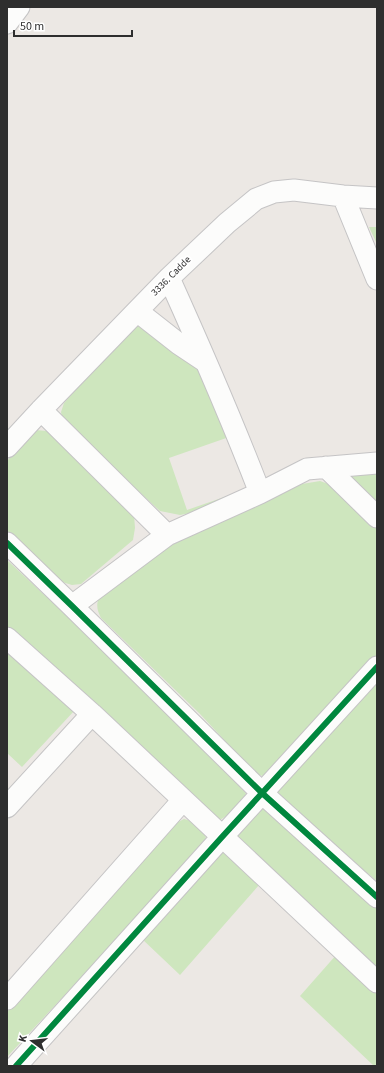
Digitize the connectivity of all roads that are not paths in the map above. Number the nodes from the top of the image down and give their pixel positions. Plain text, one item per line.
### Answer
1 (19, 7) edge
2 (7, 23) edge
3 (343, 196) junction
4 (377, 198) edge
5 (169, 278) junction
6 (377, 279) edge
7 (137, 311) junction
8 (206, 362) junction
9 (41, 410) junction
10 (7, 447) edge
11 (377, 463) edge
12 (326, 467) junction
13 (260, 493) junction
14 (377, 517) edge
15 (167, 535) junction
16 (7, 543) edge
17 (72, 606) junction
18 (7, 638) edge
19 (377, 667) edge
20 (92, 714) junction
21 (262, 793) junction
22 (183, 800) junction
23 (7, 806) edge
24 (222, 837) junction
25 (377, 897) edge
26 (377, 982) edge
27 (7, 999) edge
28 (16, 1066) edge

1 - 2 street
3 - 4 street, 3336. Cadde
3 - 5 street, 3336. Cadde
3 - 6 street
5 - 7 street, 3336. Cadde
5 - 8 street
7 - 8 street
7 - 9 street, 3336. Cadde
8 - 13 street
9 - 10 street, 3336. Cadde
9 - 15 street
11 - 12 street
12 - 13 street
12 - 14 street
13 - 15 street
15 - 17 street
16 - 17 street
17 - 21 street
18 - 20 street
19 - 21 street
20 - 22 street
20 - 23 street
21 - 24 street
21 - 25 street
22 - 24 street
22 - 27 street
24 - 26 street
24 - 28 street

